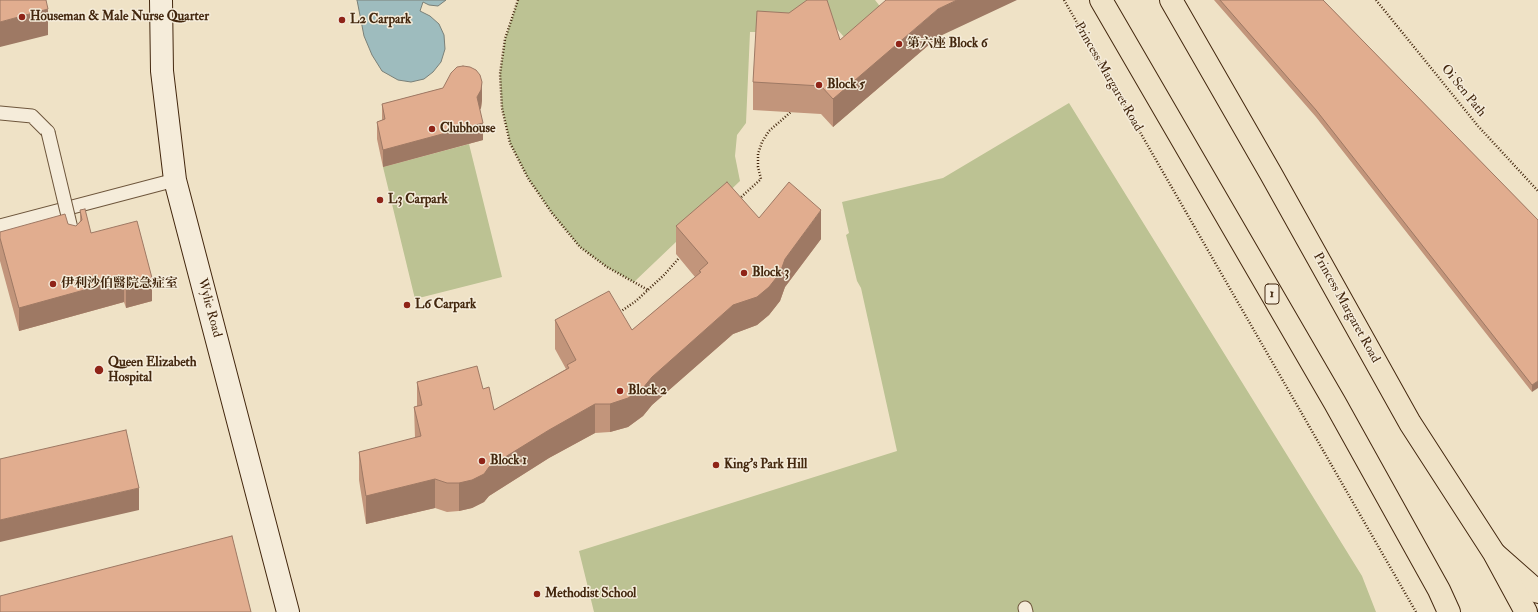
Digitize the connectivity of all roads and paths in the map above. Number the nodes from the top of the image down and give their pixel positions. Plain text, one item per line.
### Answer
1 (160, 0) edge
2 (518, 0) edge
3 (1064, 0) edge
4 (1101, 0) edge
5 (1172, 0) edge
6 (1376, 0) edge
7 (796, 108) edge
8 (0, 113) edge
9 (175, 180) junction
10 (1538, 191) edge
11 (738, 200) edge
12 (0, 226) edge
13 (74, 241) edge
14 (679, 258) edge
15 (648, 290) junction
16 (616, 315) edge
17 (1494, 553) junction
18 (1538, 592) edge
19 (288, 612) edge
20 (1416, 612) edge
21 (1449, 612) edge
22 (1526, 612) edge

1 - 9 street, Wylie Road
2 - 15 path
3 - 20 path, Princess Margaret Road
4 - 21 main road, 1
5 - 17 main road, Princess Margaret Road
6 - 10 path, Oi Sen Path
7 - 11 path
8 - 13 lane, bridge
9 - 12 lane
9 - 19 street, Wylie Road
14 - 15 path
15 - 16 path
17 - 18 main road
17 - 22 main road, Princess Margaret Road

